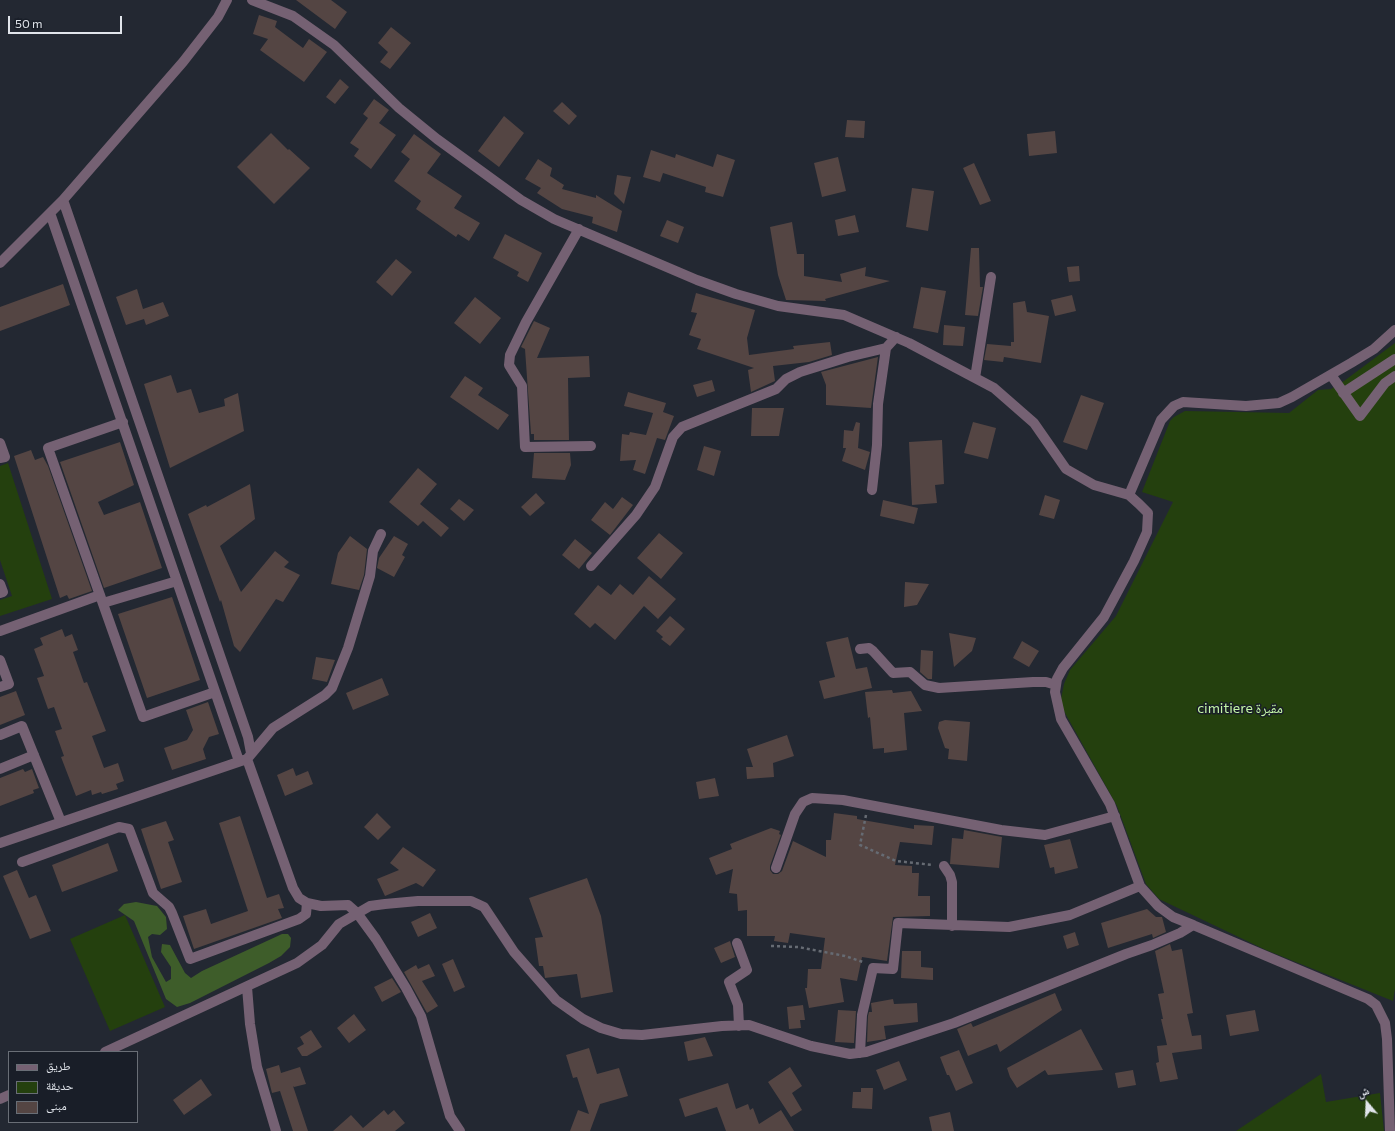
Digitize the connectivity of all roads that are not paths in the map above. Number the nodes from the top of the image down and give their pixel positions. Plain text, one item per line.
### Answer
1 (227, 0) edge
2 (252, 0) edge
3 (63, 200) junction
4 (50, 213) junction
5 (579, 229) junction
6 (0, 263) edge
7 (991, 277) dead end
8 (1395, 330) edge
9 (896, 337) junction
10 (886, 348) junction
11 (1395, 359) edge
12 (1331, 375) junction
13 (1395, 376) edge
14 (975, 378) junction
15 (1344, 393) junction
16 (123, 422) junction
17 (0, 443) edge
18 (591, 446) dead end
19 (0, 458) edge
20 (872, 490) dead end
21 (1129, 495) junction
22 (381, 534) dead end
23 (592, 566) dead end
24 (177, 581) junction
25 (0, 584) edge
26 (0, 593) edge
27 (102, 599) junction
28 (0, 631) edge
29 (860, 649) dead end
30 (0, 660) edge
31 (1056, 685) junction
32 (0, 687) edge
33 (215, 692) junction
34 (0, 735) edge
35 (34, 755) junction
36 (246, 758) junction
37 (0, 769) edge
38 (1115, 816) junction
39 (60, 822) junction
40 (0, 843) edge
41 (22, 862) dead end
42 (944, 866) road end
43 (776, 868) dead end
44 (1140, 886) junction
45 (307, 903) junction
46 (357, 913) junction
47 (1193, 925) junction
48 (952, 926) junction
49 (738, 943) dead end
50 (247, 987) junction
51 (739, 1026) junction
52 (107, 1051) edge
53 (860, 1053) junction
54 (276, 1131) edge
55 (460, 1131) edge
56 (1390, 1131) edge

1 - 3 street
2 - 5 street
3 - 4 street
3 - 36 street
4 - 6 street
4 - 16 street
5 - 9 street
5 - 18 street
7 - 14 street
8 - 12 street
9 - 10 street
9 - 14 street
10 - 20 street
10 - 23 street
11 - 15 street
12 - 15 street
12 - 21 street
13 - 15 street
14 - 21 street
16 - 24 street
16 - 27 street
17 - 19 street
21 - 31 street
22 - 36 street
24 - 27 street
24 - 33 street
25 - 26 street
27 - 28 street
27 - 33 street
29 - 31 street
30 - 32 street
31 - 38 street
33 - 36 street
34 - 35 street
35 - 37 street
35 - 39 street
36 - 39 street
36 - 45 street
38 - 43 street
38 - 44 street
39 - 40 street
41 - 45 street
42 - 48 street
44 - 47 street
44 - 48 street
45 - 46 street
46 - 50 street
46 - 51 street
46 - 55 street
47 - 53 street
47 - 56 street
48 - 53 street
49 - 51 street
50 - 52 street
50 - 54 street
51 - 53 street

